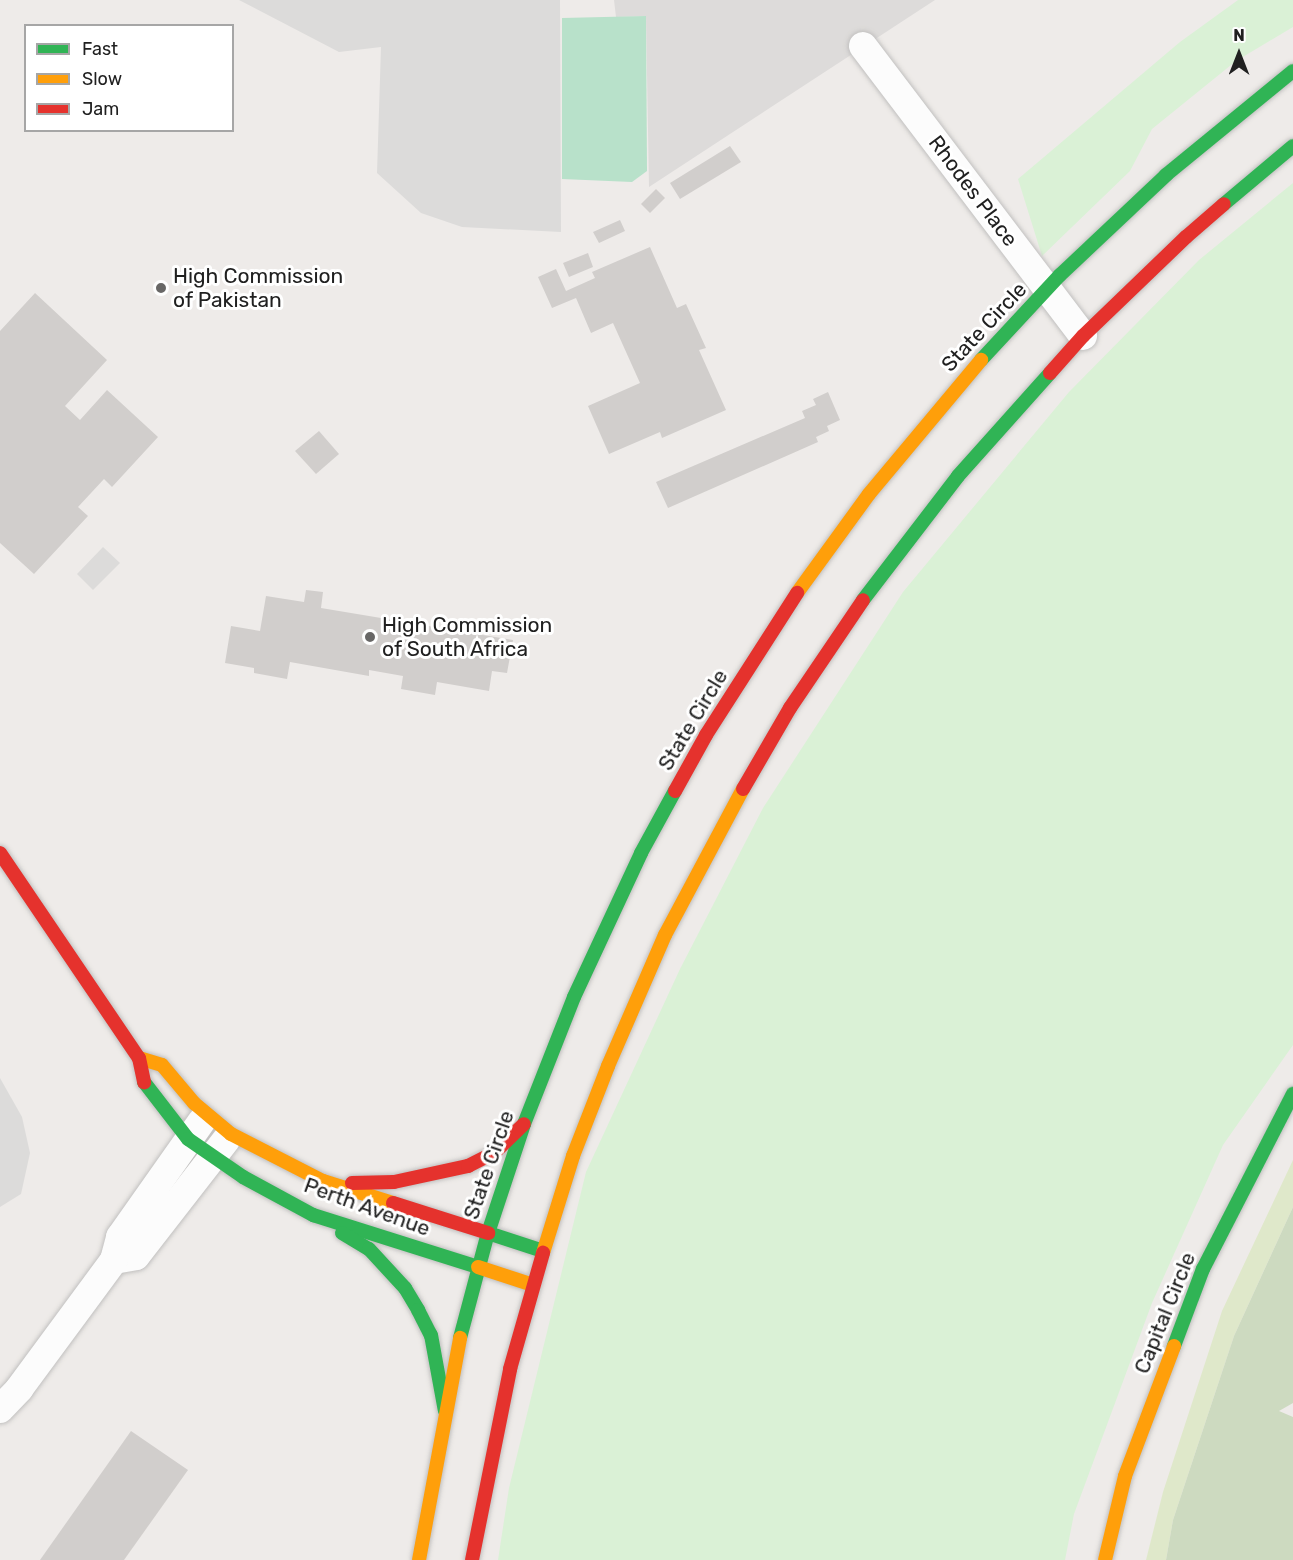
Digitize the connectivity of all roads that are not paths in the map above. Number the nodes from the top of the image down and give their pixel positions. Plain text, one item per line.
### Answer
1 (863, 46) dead end
2 (1293, 71) edge
3 (1293, 146) edge
4 (1047, 289) junction
5 (1083, 336) junction
6 (0, 853) edge
7 (139, 1058) junction
8 (1293, 1094) edge
9 (207, 1114) junction
10 (524, 1124) junction
11 (231, 1134) junction
12 (188, 1139) junction
13 (212, 1158) junction
14 (323, 1181) junction
15 (313, 1215) junction
16 (488, 1233) junction
17 (543, 1251) junction
18 (114, 1260) junction
19 (478, 1267) junction
20 (533, 1285) junction
21 (0, 1409) edge
22 (445, 1412) junction
23 (419, 1560) edge
24 (472, 1560) edge
25 (1105, 1560) edge

1 - 4 street, Rhodes Place
2 - 4 main road, State Circle
3 - 5 main road
4 - 5 street, Rhodes Place
4 - 10 main road, State Circle
5 - 17 main road
6 - 7 main road, Perth Avenue
7 - 9 main road, Perth Avenue
7 - 12 main road, Perth Avenue
8 - 25 main road, Capital Circle
9 - 11 main road, Perth Avenue
9 - 12 street
10 - 14 main road
10 - 16 main road, State Circle
11 - 13 street
11 - 14 main road, Perth Avenue
12 - 13 main road, Perth Avenue
12 - 18 street
13 - 15 main road, Perth Avenue
13 - 18 street
14 - 16 main road, Perth Avenue
15 - 19 main road, Perth Avenue
15 - 22 main road
16 - 17 main road, Perth Avenue
16 - 19 main road, State Circle
17 - 20 main road
18 - 21 street
19 - 20 main road, Perth Avenue
19 - 22 main road, State Circle
20 - 24 main road
22 - 23 main road, State Circle

